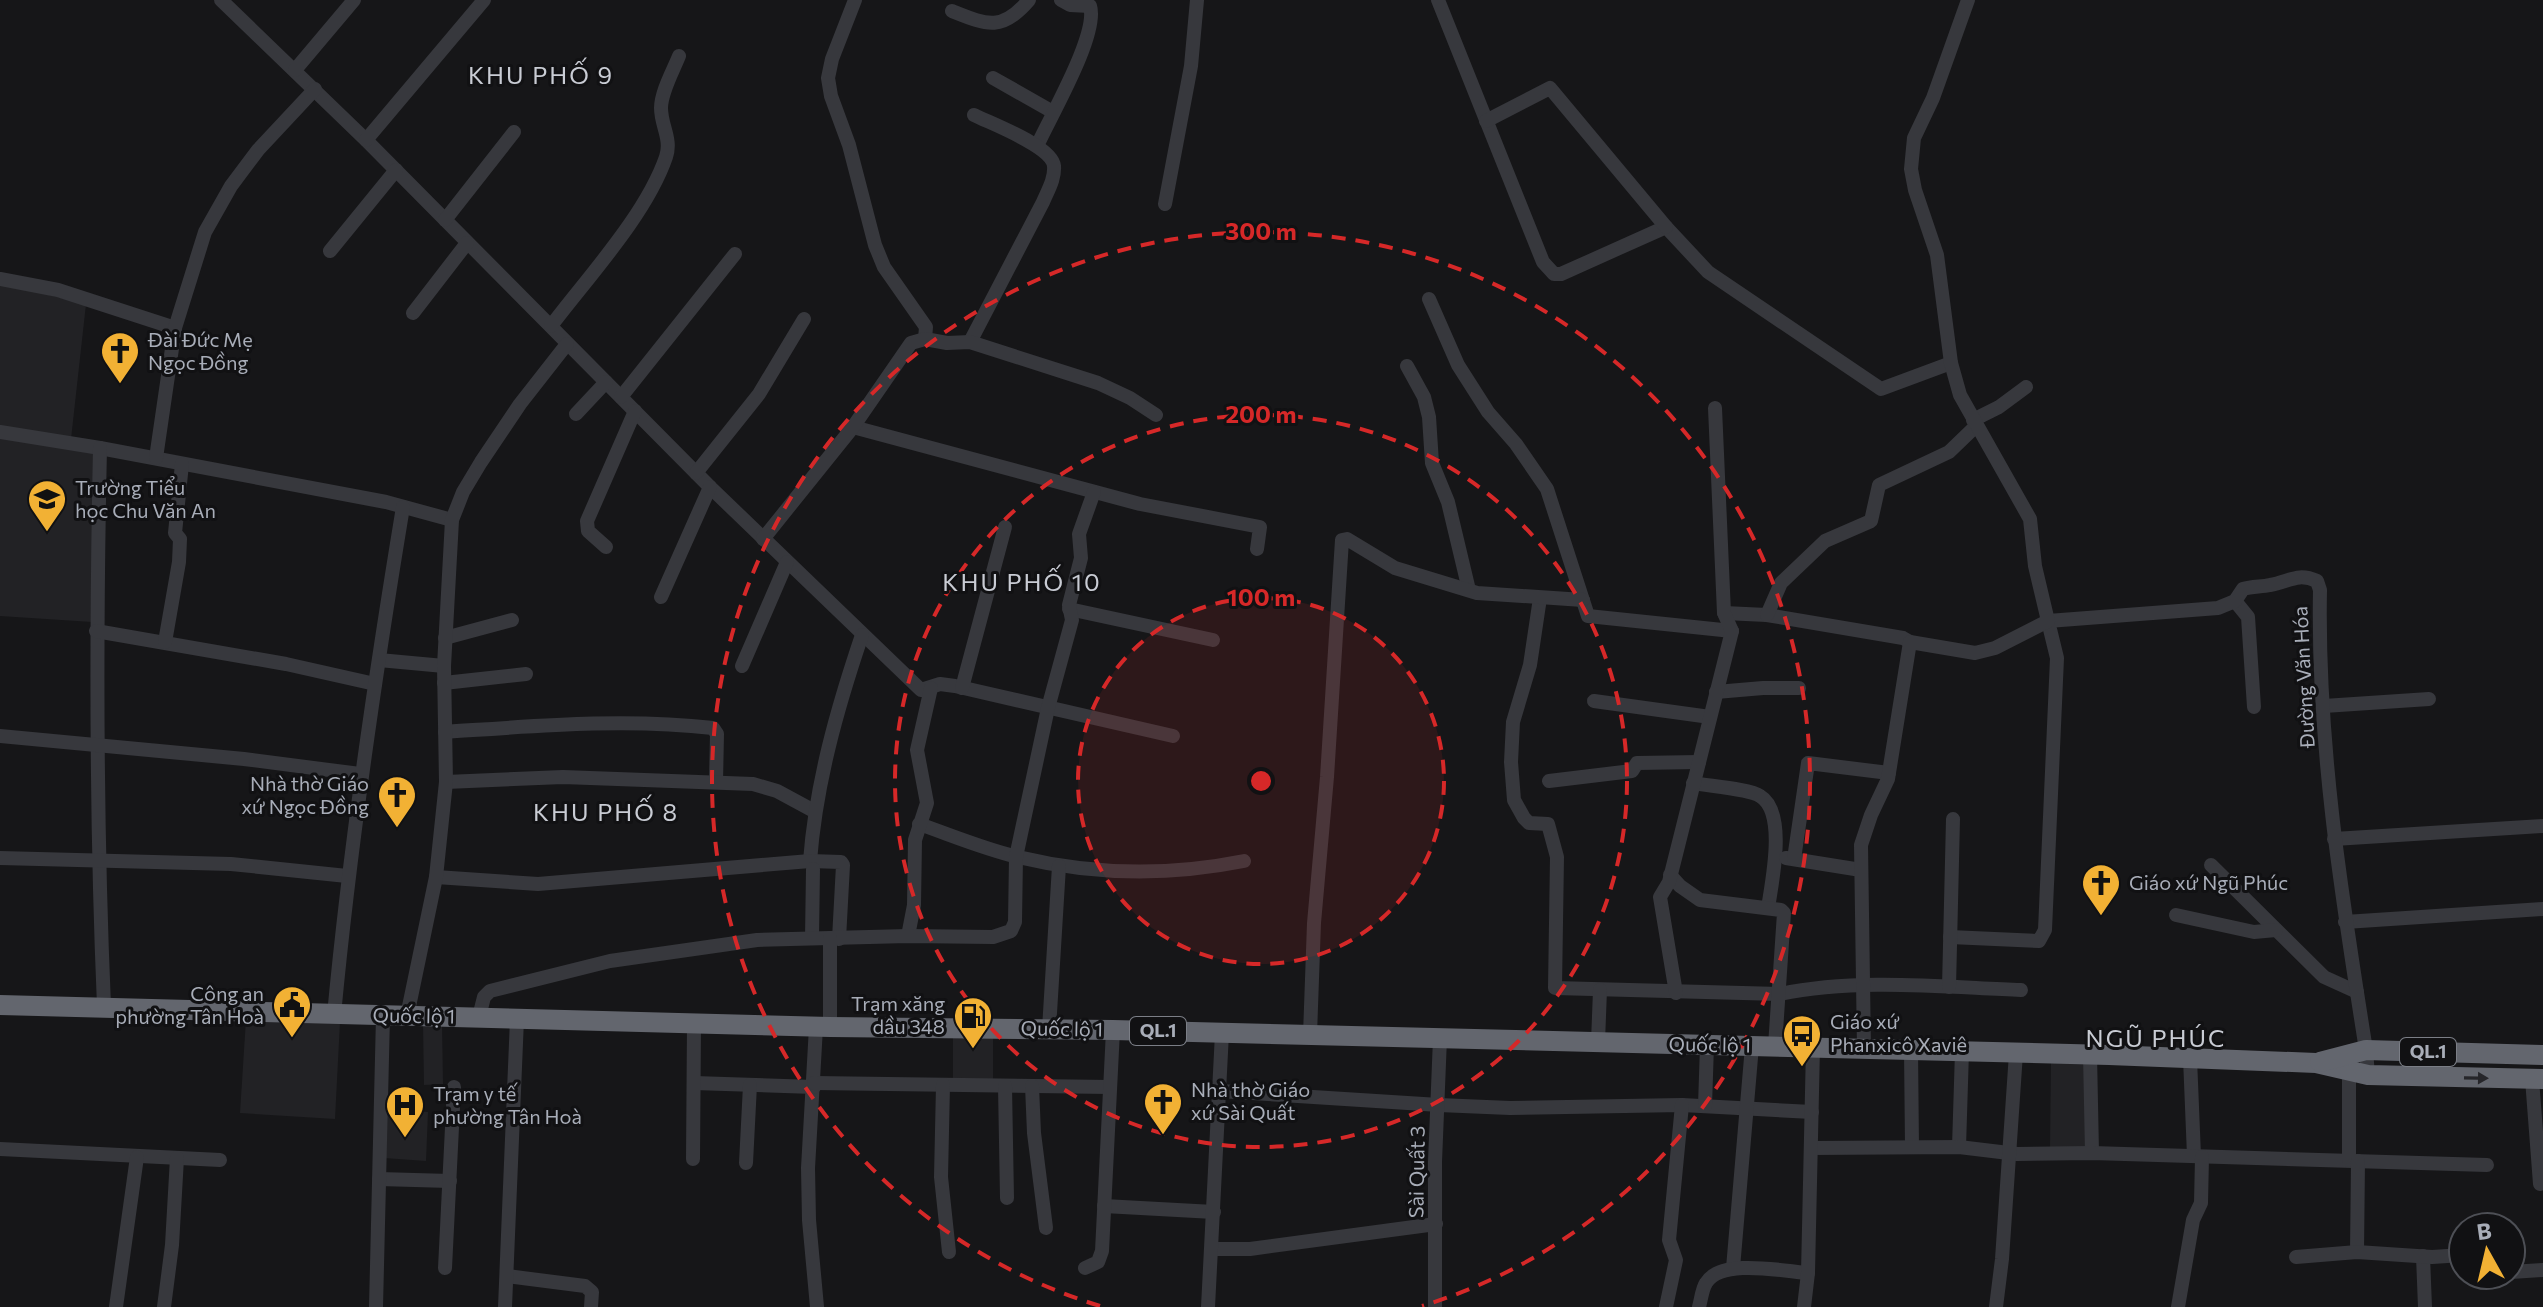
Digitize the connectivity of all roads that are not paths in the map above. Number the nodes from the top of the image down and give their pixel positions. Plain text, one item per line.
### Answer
1 (221, 0) edge
2 (354, 0) edge
3 (484, 0) edge
4 (855, 0) edge
5 (1029, 0) edge
6 (1061, 0) edge
7 (1197, 0) edge
8 (1438, 0) edge
9 (1968, 0) edge
10 (952, 11) dead end
11 (679, 56) dead end
12 (295, 70) junction
13 (993, 78) dead end
14 (315, 89) junction
15 (1053, 112) junction
16 (974, 115) dead end
17 (1486, 121) junction
18 (514, 132) dead end
19 (366, 140) junction
20 (1037, 146) junction
21 (396, 170) junction
22 (1165, 204) dead end
23 (445, 220) junction
24 (1666, 227) junction
25 (467, 243) junction
26 (330, 251) dead end
27 (735, 254) dead end
28 (0, 279) edge
29 (1429, 299) dead end
30 (413, 313) dead end
31 (804, 319) dead end
32 (551, 326) junction
33 (175, 328) junction
34 (925, 339) junction
35 (970, 342) junction
36 (567, 344) junction
37 (1951, 363) junction
38 (1407, 366) dead end
39 (606, 382) junction
40 (2026, 387) dead end
41 (621, 397) junction
42 (1715, 408) dead end
43 (635, 411) junction
44 (576, 414) dead end
45 (1156, 415) dead end
46 (1974, 423) junction
47 (853, 427) junction
48 (0, 432) edge
49 (100, 448) junction
50 (156, 458) junction
51 (182, 464) junction
52 (696, 473) junction
53 (710, 487) junction
54 (1094, 492) junction
55 (403, 507) junction
56 (452, 520) junction
57 (1005, 527) dead end
58 (763, 539) junction
59 (606, 547) dead end
60 (1257, 549) dead end
61 (787, 562) junction
62 (1469, 590) junction
63 (661, 597) dead end
64 (1540, 598) junction
65 (1583, 600) junction
66 (2235, 601) junction
67 (1069, 609) junction
68 (1724, 613) junction
69 (1767, 615) junction
70 (512, 620) dead end
71 (2048, 621) junction
72 (96, 631) junction
73 (1732, 631) junction
74 (862, 635) junction
75 (445, 638) junction
76 (1213, 640) dead end
77 (165, 642) junction
78 (1910, 642) junction
79 (379, 660) junction
80 (444, 666) junction
81 (742, 666) dead end
82 (526, 674) dead end
83 (444, 683) junction
84 (375, 684) junction
85 (931, 688) junction
86 (962, 688) junction
87 (1799, 688) dead end
88 (1716, 692) junction
89 (2429, 699) dead end
90 (1594, 701) dead end
91 (2324, 706) junction
92 (2254, 707) dead end
93 (1048, 708) junction
94 (1710, 717) junction
95 (445, 732) junction
96 (0, 736) edge
97 (1173, 736) dead end
98 (97, 747) junction
99 (1699, 762) junction
100 (1889, 773) junction
101 (360, 774) junction
102 (1549, 781) dead end
103 (446, 782) junction
104 (716, 782) junction
105 (1693, 783) junction
106 (814, 811) junction
107 (1953, 819) dead end
108 (919, 824) junction
109 (2543, 826) edge
110 (1776, 830) junction
111 (1798, 833) junction
112 (2334, 839) junction
113 (1774, 856) junction
114 (1016, 857) junction
115 (0, 858) edge
116 (1794, 859) junction
117 (98, 861) junction
118 (1244, 861) dead end
119 (812, 865) junction
120 (2211, 865) dead end
121 (1059, 866) junction
122 (1861, 870) junction
123 (1670, 875) junction
124 (347, 876) junction
125 (436, 877) junction
126 (1768, 908) junction
127 (2543, 909) edge
128 (2176, 915) dead end
129 (2345, 922) junction
130 (2276, 930) junction
131 (908, 936) junction
132 (1950, 937) junction
133 (812, 938) junction
134 (834, 939) junction
135 (1862, 986) junction
136 (1949, 987) junction
137 (1600, 990) junction
138 (2021, 990) dead end
139 (2357, 992) junction
140 (1676, 993) junction
141 (1780, 994) junction
142 (0, 1005) edge
143 (104, 1006) junction
144 (334, 1015) junction
145 (383, 1016) junction
146 (407, 1016) junction
147 (479, 1017) junction
148 (517, 1019) junction
149 (694, 1024) junction
150 (823, 1027) junction
151 (1049, 1029) junction
152 (1113, 1030) junction
153 (1222, 1033) junction
154 (1310, 1035) junction
155 (1440, 1038) junction
156 (1598, 1042) junction
157 (1707, 1045) junction
158 (1752, 1046) junction
159 (1775, 1046) junction
160 (1813, 1047) junction
161 (1864, 1049) junction
162 (1911, 1050) junction
163 (1962, 1051) junction
164 (2016, 1053) junction
165 (2090, 1054) junction
166 (2543, 1055) edge
167 (2190, 1058) junction
168 (2358, 1063) junction
169 (2538, 1079) edge
170 (694, 1083) junction
171 (750, 1085) junction
172 (814, 1085) junction
173 (943, 1085) junction
174 (1005, 1086) junction
175 (1032, 1086) junction
176 (454, 1087) dead end
177 (1110, 1087) junction
178 (1220, 1091) junction
179 (1439, 1105) junction
180 (1682, 1105) junction
181 (1705, 1106) junction
182 (1747, 1110) junction
183 (1812, 1112) junction
184 (1912, 1147) junction
185 (1959, 1147) junction
186 (1812, 1148) junction
187 (0, 1149) edge
188 (2008, 1152) junction
189 (2092, 1153) junction
190 (137, 1157) junction
191 (2198, 1157) junction
192 (177, 1158) junction
193 (693, 1159) dead end
194 (220, 1160) dead end
195 (2353, 1160) junction
196 (746, 1163) dead end
197 (2487, 1165) dead end
198 (379, 1179) junction
199 (450, 1181) junction
200 (2540, 1184) dead end
201 (1007, 1198) dead end
202 (1104, 1206) junction
203 (1214, 1212) junction
204 (1436, 1224) junction
205 (1046, 1228) dead end
206 (1212, 1249) junction
207 (949, 1252) dead end
208 (2357, 1252) junction
209 (2447, 1255) edge
210 (2423, 1256) junction
211 (2296, 1257) dead end
212 (445, 1268) dead end
213 (1085, 1268) dead end
214 (1733, 1268) junction
215 (1808, 1273) junction
216 (507, 1276) junction
217 (116, 1307) edge
218 (164, 1307) edge
219 (376, 1307) edge
220 (505, 1307) edge
221 (591, 1307) edge
222 (817, 1307) edge
223 (1208, 1307) edge
224 (1435, 1307) edge
225 (1666, 1307) edge
226 (1699, 1307) edge
227 (1804, 1307) edge
228 (1996, 1307) edge
229 (2178, 1307) edge
230 (2425, 1307) edge

1 - 12 street
2 - 12 street
3 - 19 street
4 - 34 street
5 - 10 street
6 - 15 street
7 - 22 street
8 - 17 street
9 - 37 street
11 - 32 street
12 - 14 street
13 - 15 street
14 - 19 street
14 - 33 street
15 - 20 street
16 - 20 street
17 - 24 street
17 - 24 street
18 - 23 street
19 - 21 street
20 - 35 street
21 - 23 street
21 - 26 street
23 - 25 street
24 - 37 street
25 - 30 street
25 - 32 street
27 - 41 street
28 - 33 street
29 - 65 street
31 - 52 street
32 - 36 street
33 - 50 street
34 - 35 street
34 - 47 street
35 - 45 street
36 - 39 street
36 - 56 street
37 - 46 street
38 - 62 street
39 - 41 street
39 - 44 street
40 - 46 street
41 - 43 street
42 - 68 street
43 - 52 street
43 - 59 street
46 - 69 street
46 - 71 street
47 - 54 street
47 - 58 street
48 - 49 street
49 - 50 street
49 - 72 street
50 - 51 street
51 - 55 street
51 - 77 street
52 - 53 street
53 - 58 street
53 - 63 street
54 - 60 street
54 - 67 street
55 - 56 street
55 - 79 street
56 - 75 street
57 - 86 street
58 - 61 street
61 - 74 street
61 - 81 street
62 - 64 street
62 - 154 street
64 - 65 street
64 - 137 street
65 - 73 street
66 - 71 street, Đường Văn Hóa
66 - 91 street, Đường Văn Hóa
66 - 92 street
67 - 76 street
67 - 93 street
68 - 69 street
68 - 73 street
69 - 78 street
70 - 75 street
71 - 78 street
71 - 132 street
72 - 77 street
72 - 98 street
73 - 88 street
74 - 85 street
74 - 106 street
75 - 80 street
77 - 84 street
78 - 100 street
79 - 80 street
79 - 84 street
80 - 83 street
82 - 83 street
83 - 95 street
84 - 101 street
85 - 86 street
85 - 108 street
86 - 93 street
87 - 88 street
88 - 94 street
89 - 91 street
90 - 94 street
91 - 112 street, Đường Văn Hóa
93 - 97 street
93 - 114 street
94 - 99 street
95 - 103 street
95 - 104 street
96 - 98 street
98 - 101 street
98 - 117 street
99 - 102 street
99 - 105 street
100 - 111 street
100 - 122 street
101 - 124 street
103 - 104 street
103 - 125 street
104 - 106 street
105 - 110 street
105 - 123 street
106 - 119 street
107 - 132 street
108 - 114 street
108 - 131 street
109 - 112 street
110 - 111 street
110 - 113 street
111 - 116 street
112 - 129 street, Đường Văn Hóa
113 - 116 street
113 - 126 street
114 - 121 street
114 - 131 street
115 - 117 street
116 - 122 street
117 - 124 street
117 - 143 street
118 - 121 street
119 - 125 street
119 - 133 street
119 - 134 street
120 - 130 street
121 - 151 street
122 - 135 street
123 - 126 street
123 - 140 street
124 - 144 street
125 - 146 street
126 - 141 street
127 - 129 street
128 - 130 street
129 - 139 street, Đường Văn Hóa
130 - 139 street
131 - 134 street
132 - 136 street
133 - 134 street
133 - 147 street
134 - 150 street
135 - 136 street
135 - 141 street
135 - 161 street
136 - 138 street
137 - 140 street
137 - 156 street
139 - 168 street, Đường Văn Hóa
140 - 141 street
141 - 159 street
142 - 143 highway, Quốc lộ 1 / QL.1
143 - 144 highway, Quốc lộ 1 / QL.1
144 - 145 highway, Quốc lộ 1 / QL.1
145 - 146 highway, Quốc lộ 1 / QL.1
145 - 198 street
146 - 147 highway, Quốc lộ 1 / QL.1
147 - 148 highway, Quốc lộ 1 / QL.1
148 - 149 highway, Quốc lộ 1 / QL.1
148 - 216 street
149 - 150 highway, Quốc lộ 1 / QL.1
149 - 170 street
150 - 151 highway, Quốc lộ 1 / QL.1
150 - 172 street
151 - 152 highway, Quốc lộ 1 / QL.1
152 - 153 highway, Quốc lộ 1 / QL.1
152 - 177 street
153 - 154 highway, Quốc lộ 1 / QL.1
153 - 178 street
154 - 155 highway, Quốc lộ 1 / QL.1
155 - 156 highway, Quốc lộ 1 / QL.1
155 - 179 street, Sài Quất 3
156 - 157 highway, Quốc lộ 1 / QL.1
157 - 158 highway, Quốc lộ 1 / QL.1
157 - 181 street
158 - 159 highway, Quốc lộ 1 / QL.1
158 - 182 street
159 - 160 highway, Quốc lộ 1 / QL.1
160 - 161 highway, Quốc lộ 1 / QL.1
160 - 183 street
161 - 162 highway, Quốc lộ 1 / QL.1
162 - 163 highway, Quốc lộ 1 / QL.1
162 - 184 street
163 - 164 highway, Quốc lộ 1 / QL.1
163 - 185 street
164 - 165 highway, Quốc lộ 1 / QL.1
164 - 188 street
165 - 167 highway, Quốc lộ 1 / QL.1
165 - 189 street
166 - 168 highway, Quốc lộ 1 / QL.1
167 - 168 highway, Quốc lộ 1 / QL.1
167 - 191 street
168 -> 169 highway, Quốc lộ 1 / QL.1
168 - 195 street, Đường Văn Hóa
169 - 200 street
170 - 171 street
170 - 193 street
171 - 172 street
171 - 196 street
172 - 173 street
172 - 222 street
173 - 174 street
173 - 207 street
174 - 175 street
174 - 201 street
175 - 177 street
175 - 205 street
176 - 199 street
177 - 202 street
178 - 179 street
178 - 203 street
179 - 180 street
179 - 204 street, Sài Quất 3
180 - 181 street
180 - 225 street
181 - 182 street
182 - 183 street
182 - 214 street
183 - 186 street
184 - 185 street
184 - 186 street
185 - 188 street
186 - 215 street
187 - 190 street
188 - 189 street
188 - 228 street
189 - 191 street
190 - 192 street
190 - 217 street
191 - 195 street
191 - 229 street
192 - 194 street
192 - 218 street
195 - 197 street
195 - 208 street, Đường Văn Hóa
198 - 199 street
198 - 219 street
199 - 212 street
202 - 203 street
202 - 213 street
203 - 206 street
204 - 206 street
204 - 224 street, Sài Quất 3
206 - 223 street
208 - 210 street
208 - 211 street
209 - 210 street
210 - 230 street
214 - 215 street
214 - 226 street
215 - 227 street
216 - 220 street
216 - 221 street

